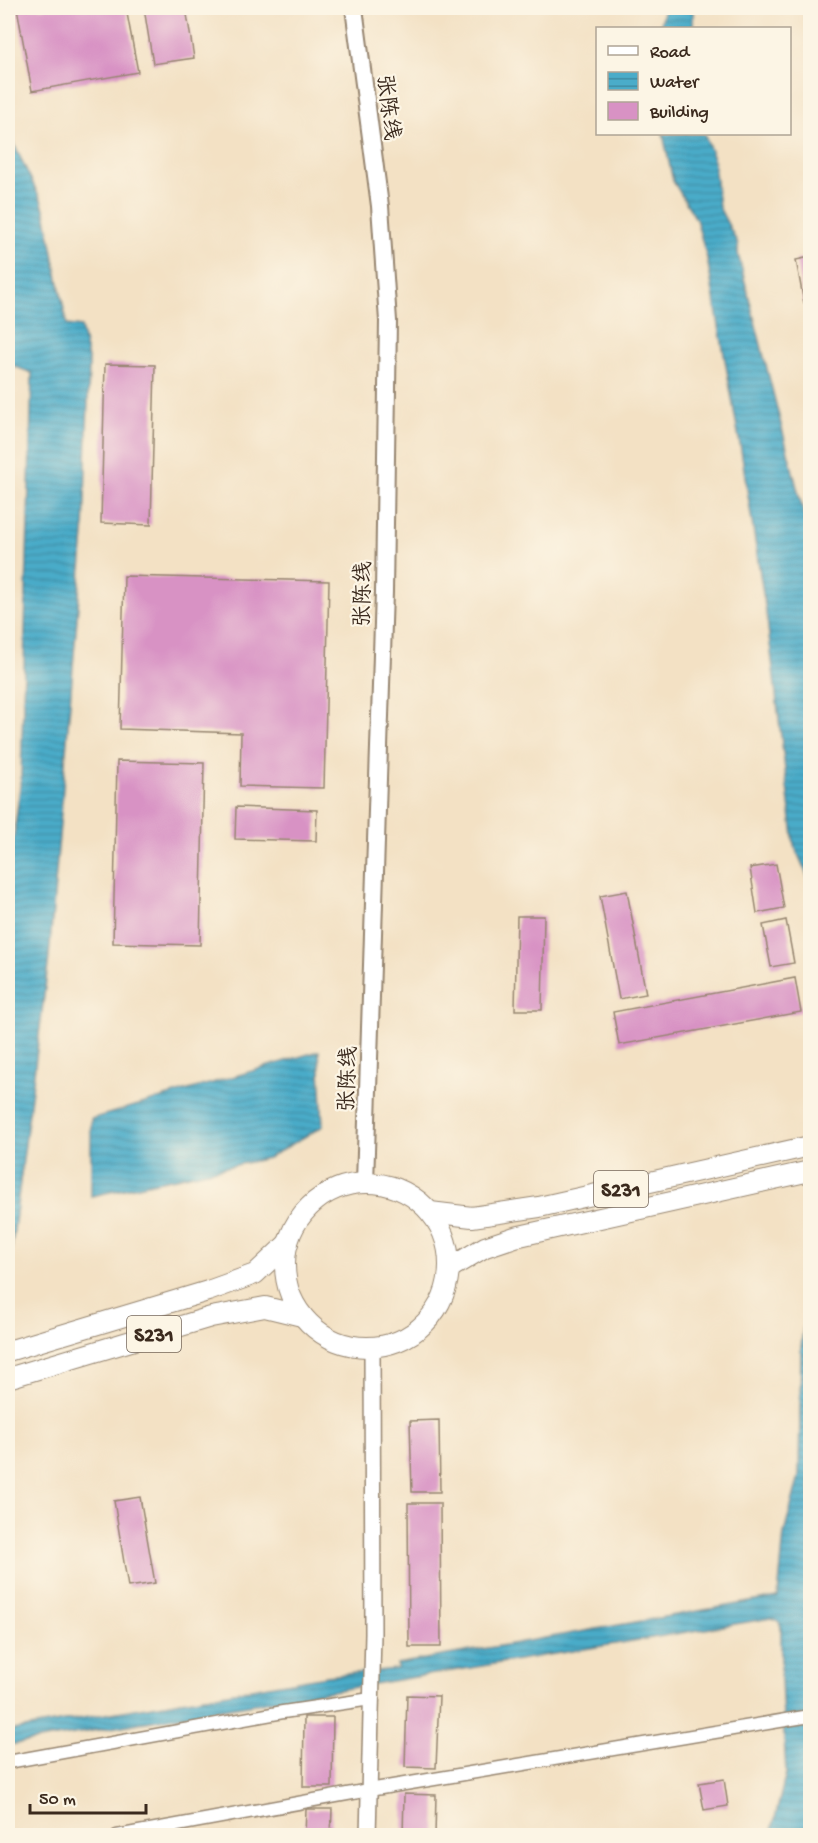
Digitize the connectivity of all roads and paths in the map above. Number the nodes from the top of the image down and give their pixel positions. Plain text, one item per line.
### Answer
1 (354, 8) edge
2 (810, 1146) edge
3 (810, 1171) edge
4 (365, 1183) junction
5 (430, 1212) junction
6 (288, 1243) junction
7 (450, 1268) junction
8 (302, 1316) junction
9 (372, 1347) junction
10 (8, 1351) edge
11 (8, 1378) edge
12 (371, 1699) junction
13 (810, 1716) edge
14 (8, 1762) edge
15 (369, 1790) junction
16 (117, 1836) edge
17 (368, 1836) edge

1 - 4 main road, 张陈线
2 - 5 main road, S231
3 - 7 main road, S231
4 - 5 main road
4 - 6 main road
5 - 7 main road
6 - 8 main road
6 - 10 main road, S231
7 - 9 main road
8 - 9 main road
8 - 11 main road, S231
9 - 12 street
12 - 14 street
12 - 15 street
13 - 15 street
15 - 16 street
15 - 17 street

